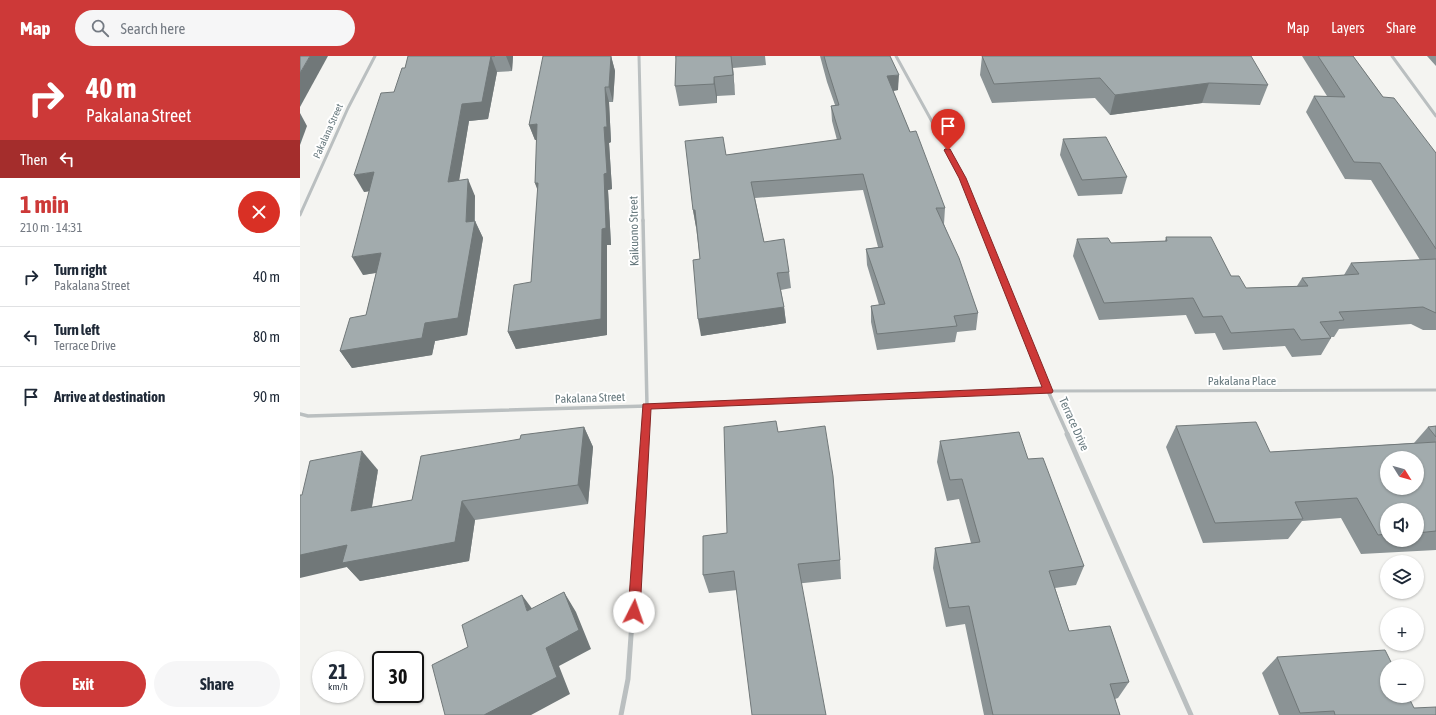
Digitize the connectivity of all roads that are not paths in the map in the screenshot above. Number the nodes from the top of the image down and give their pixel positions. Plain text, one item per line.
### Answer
1 (375, 56) edge
2 (639, 56) edge
3 (896, 56) edge
4 (1392, 56) edge
5 (1436, 116) edge
6 (300, 216) edge
7 (1436, 390) edge
8 (1048, 391) junction
9 (647, 406) junction
10 (300, 414) edge
11 (621, 715) edge
12 (1191, 715) edge

1 - 6 street, Pakalana Street
2 - 9 street, Kaikuono Street
3 - 8 street, Terrace Drive
4 - 5 street
7 - 8 lane, Pakalana Place
8 - 9 street, Pakalana Street
8 - 12 street, Terrace Drive
9 - 10 street, Pakalana Street
9 - 11 street, Kaikuono Street

